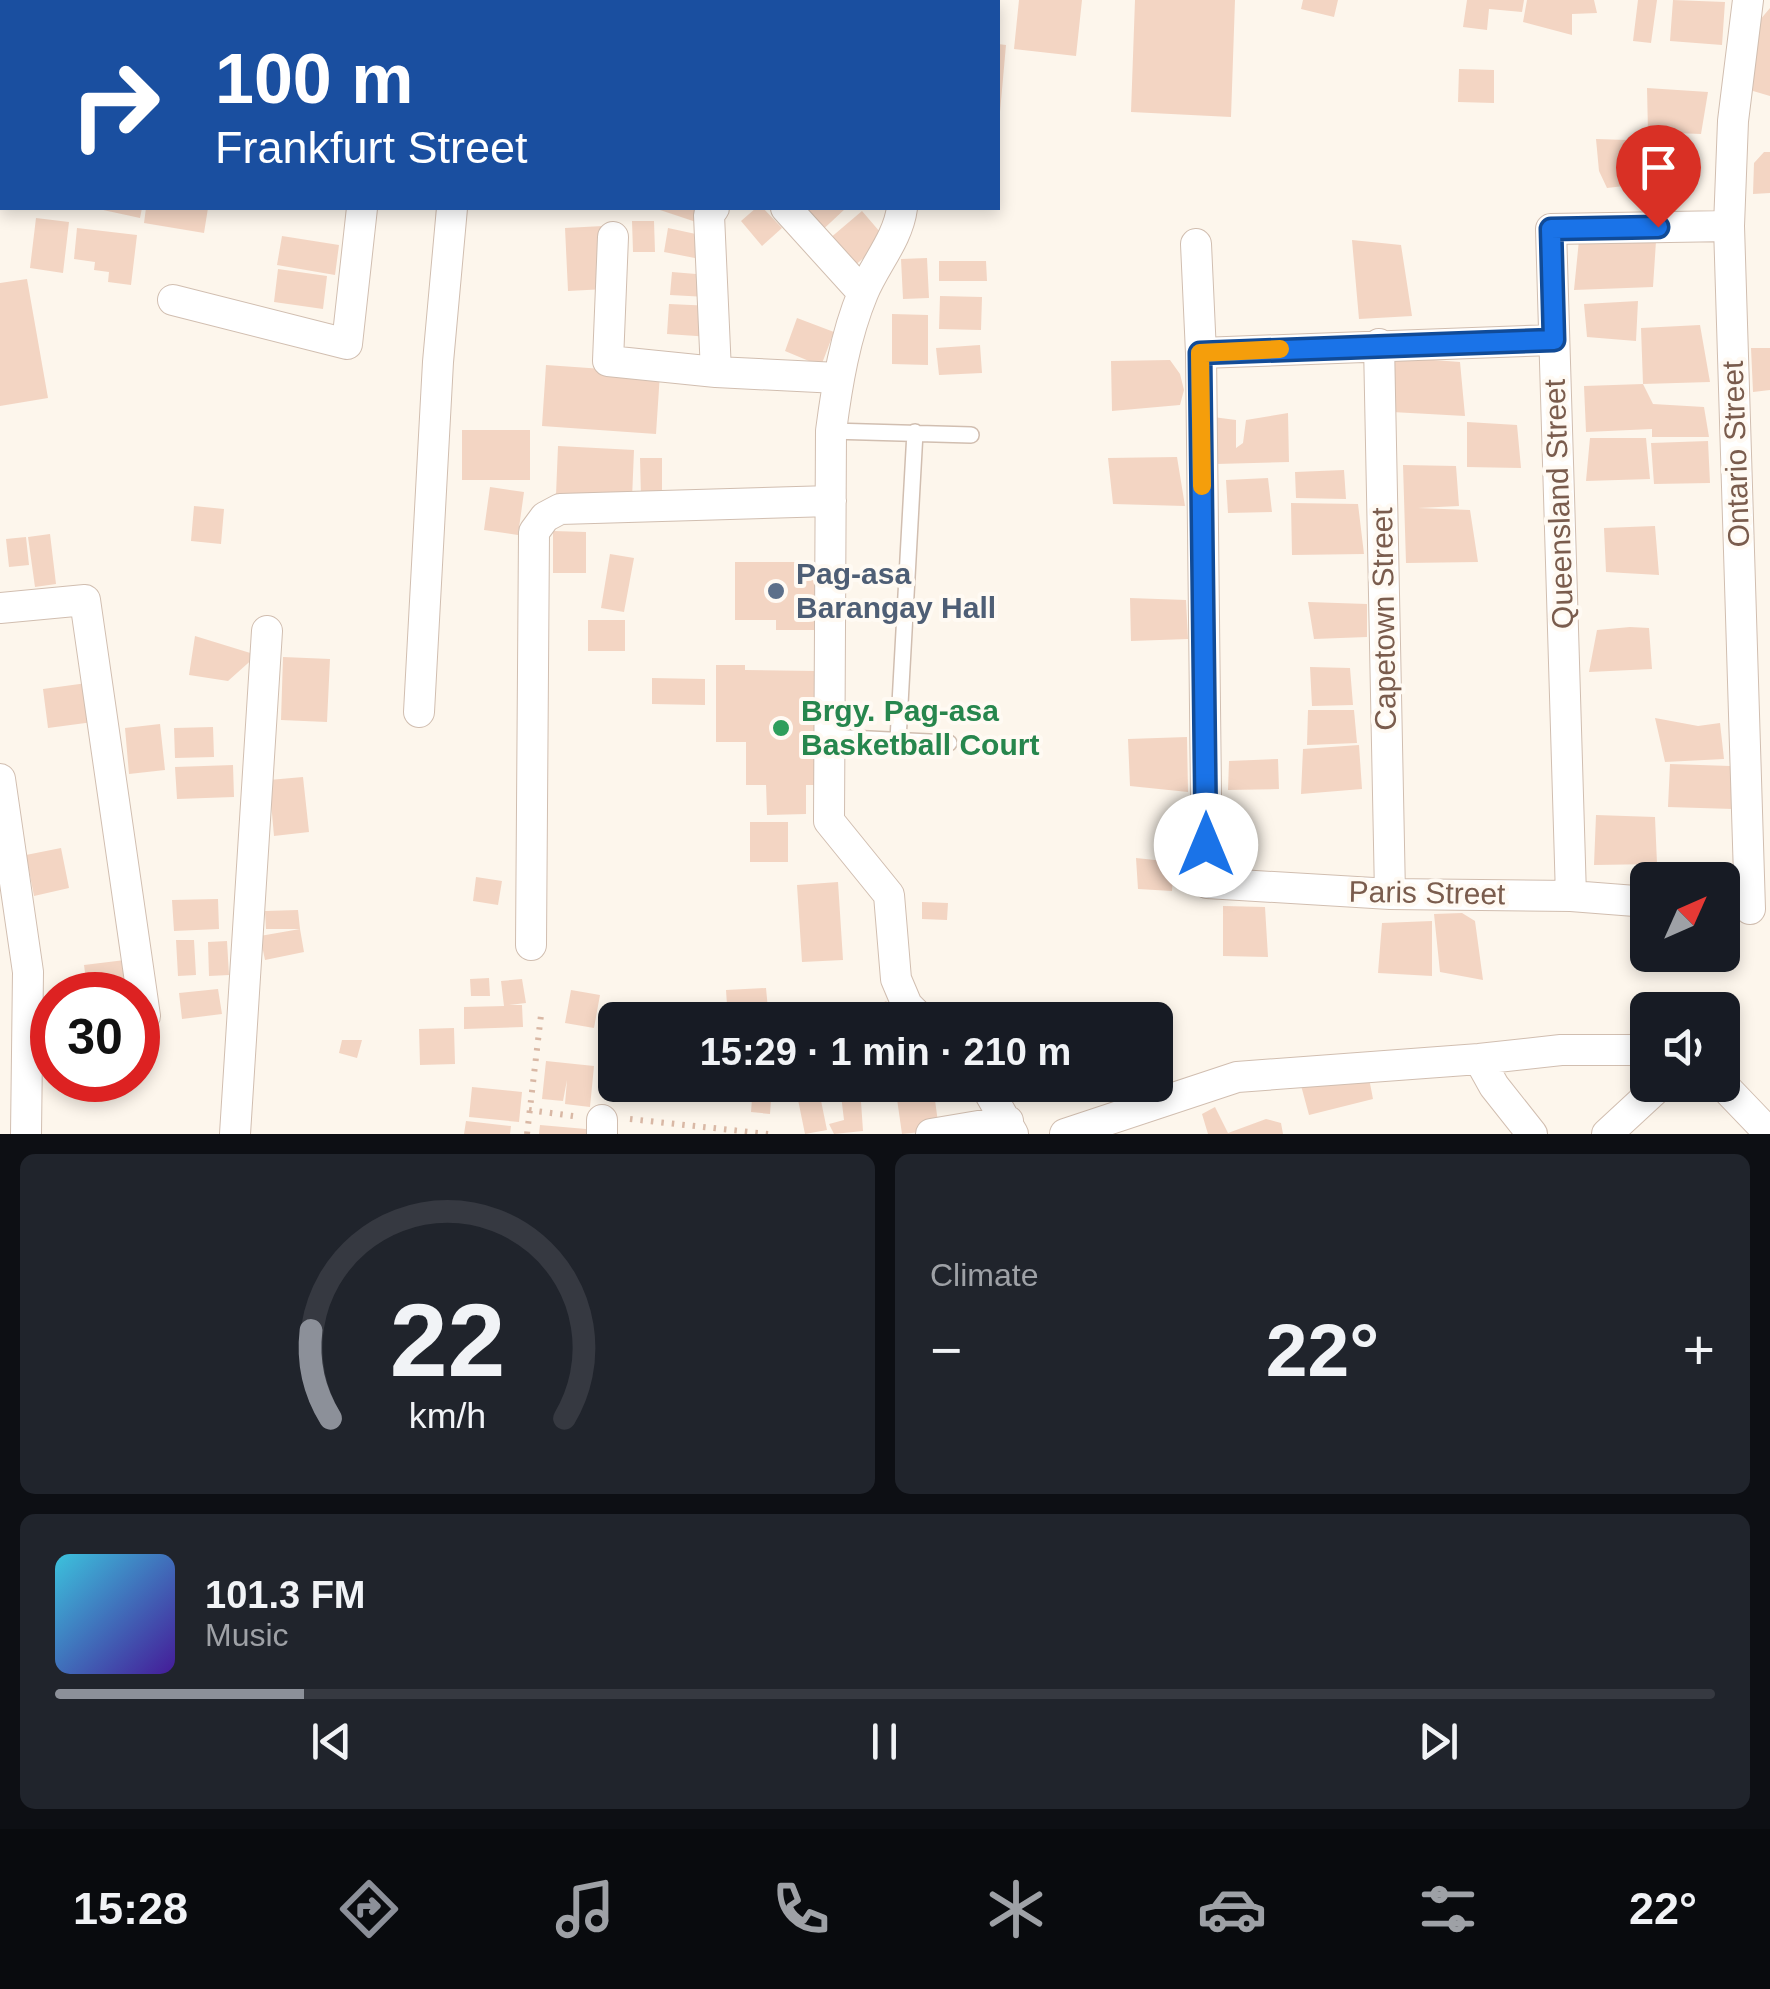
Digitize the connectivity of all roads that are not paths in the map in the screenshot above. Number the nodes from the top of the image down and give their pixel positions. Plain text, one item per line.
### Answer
1 (1748, 0) edge
2 (362, 210) edge
3 (452, 210) edge
4 (713, 210) edge
5 (788, 210) edge
6 (901, 210) edge
7 (1729, 226) junction
8 (613, 238) dead end
9 (1196, 244) dead end
10 (863, 293) junction
11 (173, 300) dead end
12 (1554, 340) junction
13 (1379, 344) junction
14 (1200, 353) junction
15 (716, 372) junction
16 (838, 378) junction
17 (832, 431) junction
18 (915, 432) junction
19 (971, 435) dead end
20 (830, 501) junction
21 (0, 608) edge
22 (267, 632) dead end
23 (419, 712) dead end
24 (828, 737) junction
25 (898, 740) junction
26 (949, 743) dead end
27 (0, 779) edge
28 (1390, 894) junction
29 (1571, 896) junction
30 (1630, 901) edge
31 (1747, 910) edge
32 (531, 945) dead end
33 (139, 972) edge
34 (30, 990) edge
35 (906, 1002) edge
36 (1630, 1050) edge
37 (1479, 1059) junction
38 (34, 1102) edge
39 (995, 1102) edge
40 (1642, 1102) edge
41 (1739, 1102) edge
42 (1010, 1127) edge
43 (26, 1134) edge
44 (235, 1134) edge
45 (931, 1134) edge
46 (1065, 1134) edge
47 (1532, 1134) edge
48 (1607, 1134) edge
49 (1770, 1134) edge

1 - 7 street, Ontario Street
2 - 11 street
3 - 23 street
4 - 15 street
5 - 10 street
6 - 10 street
7 - 12 street, Queensland Street
7 - 31 street, Ontario Street
8 - 15 street
9 - 14 street
10 - 16 street
12 - 13 street
12 - 29 street, Queensland Street
13 - 14 street
13 - 28 street, Capetown Street
14 - 28 street, Paris Street
15 - 16 street
16 - 17 street
17 - 18 lane
17 - 20 street
18 - 19 lane
18 - 25 lane
20 - 24 street
20 - 32 street
21 - 33 street
22 - 44 street
24 - 25 lane
24 - 35 street
25 - 26 lane
27 - 34 street
28 - 29 street, Paris Street
29 - 30 street, Paris Street
36 - 37 street
37 - 46 street
37 - 47 street
38 - 43 street
39 - 42 street
40 - 48 street
41 - 49 street
42 - 45 street

